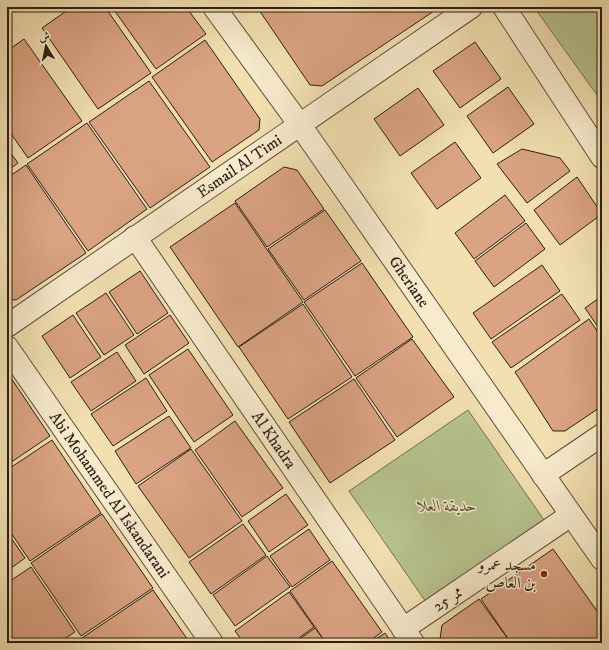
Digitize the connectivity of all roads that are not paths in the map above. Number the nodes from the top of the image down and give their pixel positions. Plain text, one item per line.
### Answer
1 (214, 7) edge
2 (471, 7) edge
3 (504, 7) edge
4 (300, 125) junction
5 (598, 143) edge
6 (135, 237) junction
7 (7, 326) edge
8 (7, 347) edge
9 (602, 435) edge
10 (543, 475) junction
11 (571, 514) junction
12 (602, 559) edge
13 (408, 636) edge
14 (212, 643) edge

1 - 4 street, Gheriane
2 - 4 street, Esmail Al Timi
3 - 5 street
4 - 6 street, Esmail Al Timi
4 - 10 street, Gheriane
6 - 7 street, Esmail Al Timi
6 - 13 street, Al Khadra
8 - 14 street, Abi Mohammed Al Iskandarani
9 - 10 street
10 - 11 street, Gheriane
11 - 12 street, Gheriane
11 - 13 street, ممر 25

